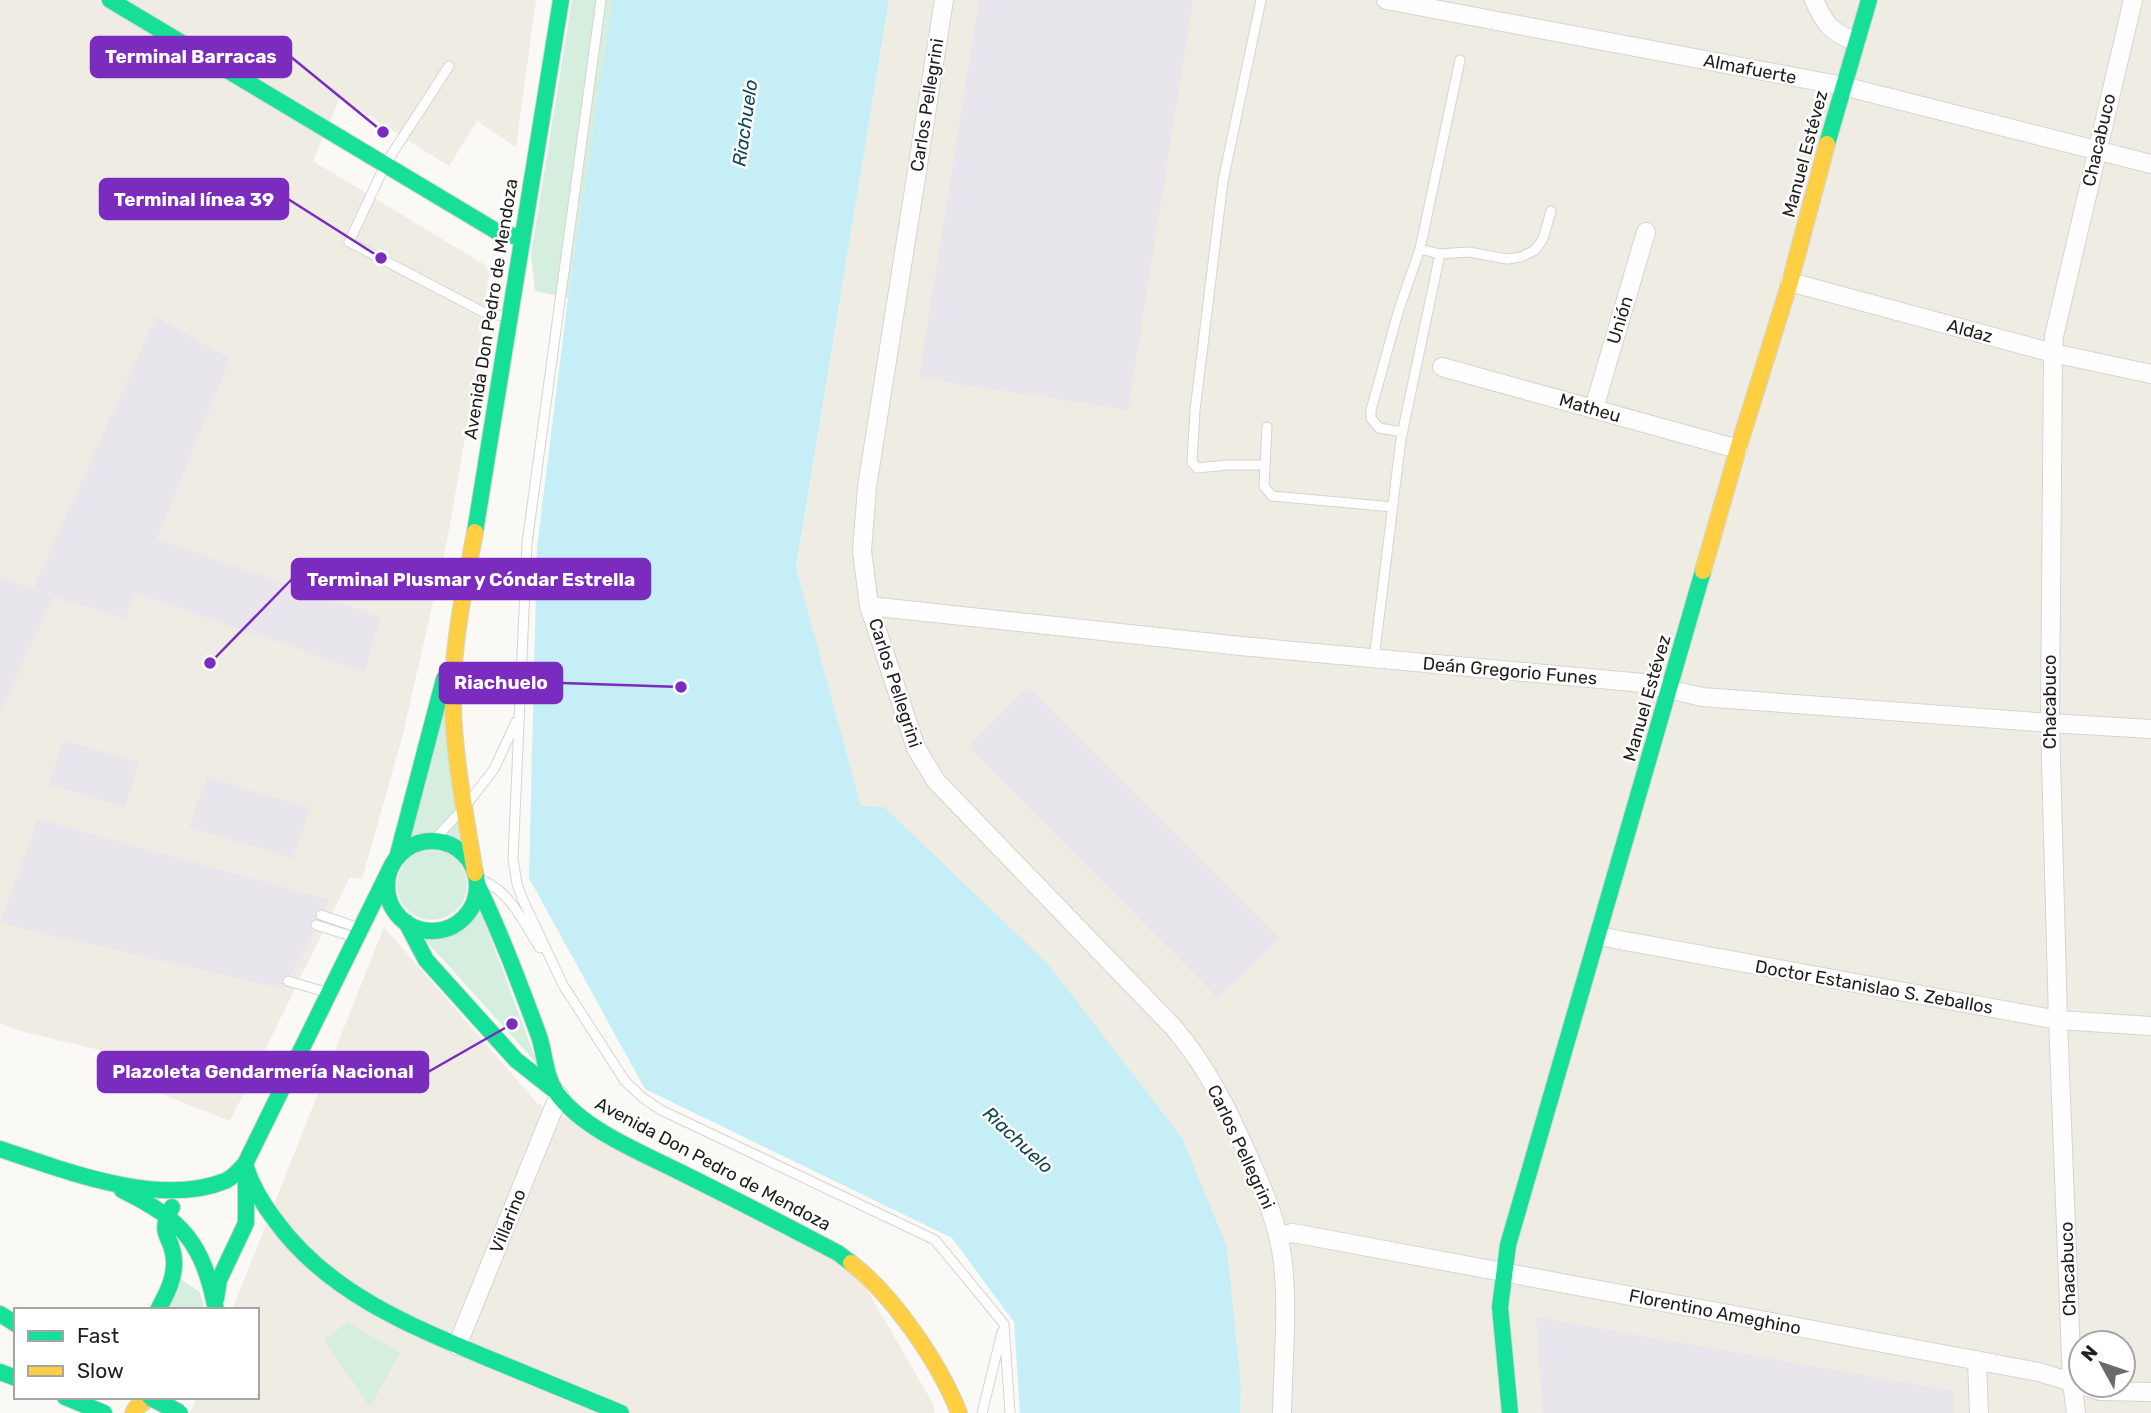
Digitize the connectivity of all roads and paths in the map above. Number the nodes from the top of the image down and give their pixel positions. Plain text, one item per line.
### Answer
1 (110, 0) edge
2 (561, 0) edge
3 (601, 0) edge
4 (944, 0) edge
5 (1261, 0) edge
6 (1386, 0) edge
7 (1814, 0) edge
8 (1869, 0) edge
9 (2133, 0) edge
10 (1856, 43) junction
11 (1460, 60) dead end
12 (449, 66) dead end
13 (1843, 86) junction
14 (2097, 150) junction
15 (386, 163) junction
16 (2151, 164) edge
17 (1551, 211) dead end
18 (1646, 232) dead end
19 (522, 238) junction
20 (1420, 249) junction
21 (1440, 254) junction
22 (1790, 282) junction
23 (511, 317) junction
24 (2053, 353) junction
25 (1442, 367) dead end
26 (2151, 373) edge
27 (1594, 408) junction
28 (1267, 427) dead end
29 (1403, 432) junction
30 (1738, 450) junction
31 (1265, 466) junction
32 (1393, 507) junction
33 (869, 606) junction
34 (459, 624) junction
35 (1374, 659) junction
36 (1669, 690) junction
37 (519, 717) junction
38 (2050, 723) junction
39 (2151, 729) edge
40 (464, 808) junction
41 (433, 841) junction
42 (394, 863) junction
43 (476, 878) junction
44 (321, 915) dead end
45 (405, 922) junction
46 (316, 925) dead end
47 (1598, 936) junction
48 (355, 937) junction
49 (288, 981) dead end
50 (564, 985) junction
51 (328, 992) junction
52 (2058, 1020) junction
53 (2151, 1026) edge
54 (557, 1093) junction
55 (0, 1149) edge
56 (246, 1171) junction
57 (93, 1177) junction
58 (191, 1190) junction
59 (167, 1216) junction
60 (1278, 1236) junction
61 (1503, 1272) junction
62 (159, 1308) edge
63 (216, 1308) edge
64 (216, 1308) edge
65 (1004, 1324) junction
66 (2070, 1329) edge
67 (457, 1346) junction
68 (1977, 1360) junction
69 (2067, 1381) edge
70 (70, 1399) edge
71 (148, 1399) edge
72 (155, 1399) edge
73 (105, 1413) edge
74 (133, 1413) edge
75 (180, 1413) edge
76 (621, 1413) edge
77 (959, 1413) edge
78 (982, 1413) edge
79 (1010, 1413) edge
80 (1282, 1413) edge
81 (1510, 1413) edge
82 (1979, 1413) edge

1 - 15 main road
2 - 19 main road, Avenida Don Pedro de Mendoza
3 - 37 lane
4 - 33 street, Carlos Pellegrini
5 - 31 lane
6 - 13 street, Almafuerte
7 - 10 street
8 - 10 main road, Manuel Estévez
9 - 14 street, Chacabuco
10 - 13 main road, Manuel Estévez
11 - 20 lane
12 - 15 lane
13 - 14 street, Almafuerte
13 - 22 main road, Manuel Estévez
14 - 16 street, Almafuerte
14 - 24 street, Chacabuco
15 - 19 main road
15 - 23 lane
17 - 21 lane
18 - 27 street, Unión
19 - 23 main road, Avenida Don Pedro de Mendoza
20 - 21 lane
20 - 29 lane
21 - 29 lane
22 - 24 street, Aldaz
22 - 30 main road, Manuel Estévez
23 - 34 main road, Avenida Don Pedro de Mendoza
24 - 26 street, Aldaz
24 - 38 street, Chacabuco
25 - 27 street, Matheu
27 - 30 street, Matheu
28 - 31 lane
29 - 32 lane
30 - 36 main road, Manuel Estévez
31 - 32 lane
32 - 35 lane
33 - 35 street, Deán Gregorio Funes
33 - 60 street, Carlos Pellegrini
34 - 40 main road, Avenida Don Pedro de Mendoza
34 - 42 main road, Avenida Don Pedro de Mendoza
35 - 36 street, Deán Gregorio Funes
36 - 38 street, Deán Gregorio Funes
36 - 47 main road, Manuel Estévez
37 - 40 lane
37 - 50 lane
38 - 39 street, Deán Gregorio Funes
38 - 52 street, Chacabuco
40 - 41 lane
40 - 43 main road, Avenida Don Pedro de Mendoza
41 - 42 main road
41 - 43 main road
42 - 45 main road
42 - 48 main road
43 - 45 main road
43 - 50 lane
43 - 54 main road, Avenida Don Pedro de Mendoza
44 - 48 lane
45 - 48 main road
45 - 54 main road
46 - 48 lane
47 - 52 street, Doctor Estanislao S. Zeballos
47 - 61 main road, Manuel Estévez
48 - 51 main road
49 - 51 lane
50 - 65 lane
51 - 56 main road
52 - 53 street, Doctor Estanislao S. Zeballos
52 - 66 street, Chacabuco
54 - 67 street, Villarino
54 - 77 main road, Avenida Don Pedro de Mendoza
55 - 57 main road
56 - 58 main road
56 - 63 main road
56 - 67 main road
57 - 58 main road
57 - 59 main road
58 - 59 main road
59 - 62 main road
59 - 64 main road
60 - 61 street, Florentino Ameghino
60 - 80 street, Carlos Pellegrini
61 - 68 street, Florentino Ameghino
61 - 81 main road, Manuel Estévez
65 - 78 lane
65 - 79 lane
67 - 76 main road
68 - 69 street, Florentino Ameghino
68 - 82 street
70 - 73 main road
71 - 74 main road
72 - 75 main road, bridge

